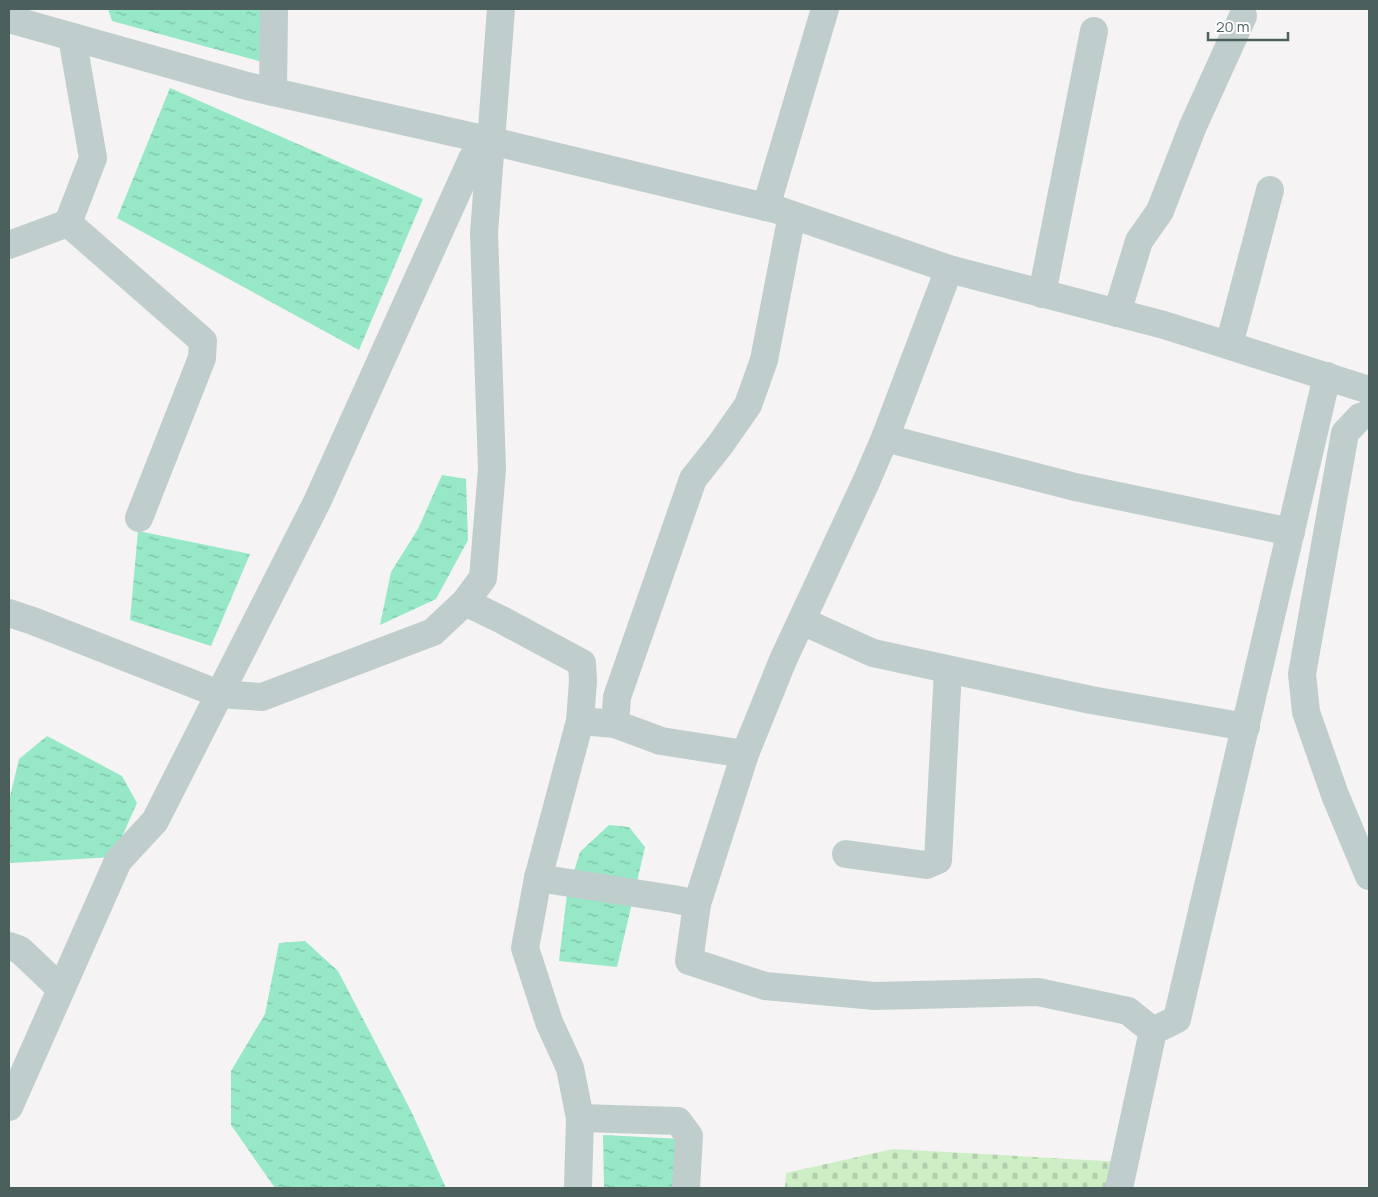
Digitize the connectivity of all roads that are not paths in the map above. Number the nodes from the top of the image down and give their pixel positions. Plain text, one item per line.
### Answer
1 (274, 9) edge
2 (501, 9) edge
3 (825, 9) edge
4 (1243, 16) dead end
5 (9, 19) edge
6 (1094, 31) dead end
7 (72, 37) junction
8 (273, 92) junction
9 (487, 140) junction
10 (1270, 190) dead end
11 (766, 207) junction
12 (792, 215) junction
13 (68, 224) junction
14 (9, 245) edge
15 (949, 269) junction
16 (1042, 294) junction
17 (1117, 313) junction
18 (1229, 345) junction
19 (1327, 376) junction
20 (1369, 390) edge
21 (1369, 414) edge
22 (885, 438) junction
23 (139, 518) dead end
24 (1291, 532) junction
25 (465, 602) junction
26 (9, 613) edge
27 (802, 621) junction
28 (948, 670) junction
29 (219, 694) junction
30 (580, 721) junction
31 (615, 724) junction
32 (1246, 727) junction
33 (745, 754) junction
34 (846, 854) dead end
35 (1369, 876) edge
36 (548, 879) junction
37 (697, 904) junction
38 (9, 946) edge
39 (61, 989) junction
40 (1153, 1032) junction
41 (9, 1107) edge
42 (580, 1118) junction
43 (578, 1188) edge
44 (686, 1188) edge
45 (1118, 1188) edge

1 - 8 street
2 - 9 street
3 - 11 street
4 - 17 street
5 - 7 street
6 - 16 street
7 - 8 street
7 - 13 street
8 - 9 street
9 - 11 street
9 - 25 street
9 - 29 street
10 - 18 street
11 - 12 street
12 - 15 street
12 - 31 street
13 - 14 street
13 - 23 street
15 - 16 street
15 - 22 street
16 - 17 street
17 - 18 street
18 - 19 street
19 - 20 street
19 - 24 street
21 - 35 street
22 - 24 street
22 - 27 street
24 - 32 street
25 - 29 street
25 - 30 street
26 - 29 street
27 - 28 street
27 - 33 street
28 - 32 street
28 - 34 street
29 - 39 street
30 - 31 street
30 - 36 street
31 - 33 street
32 - 40 street
33 - 37 street
36 - 37 street
36 - 42 street
37 - 40 street
38 - 39 street
39 - 41 street
40 - 45 street
42 - 43 street
42 - 44 street

